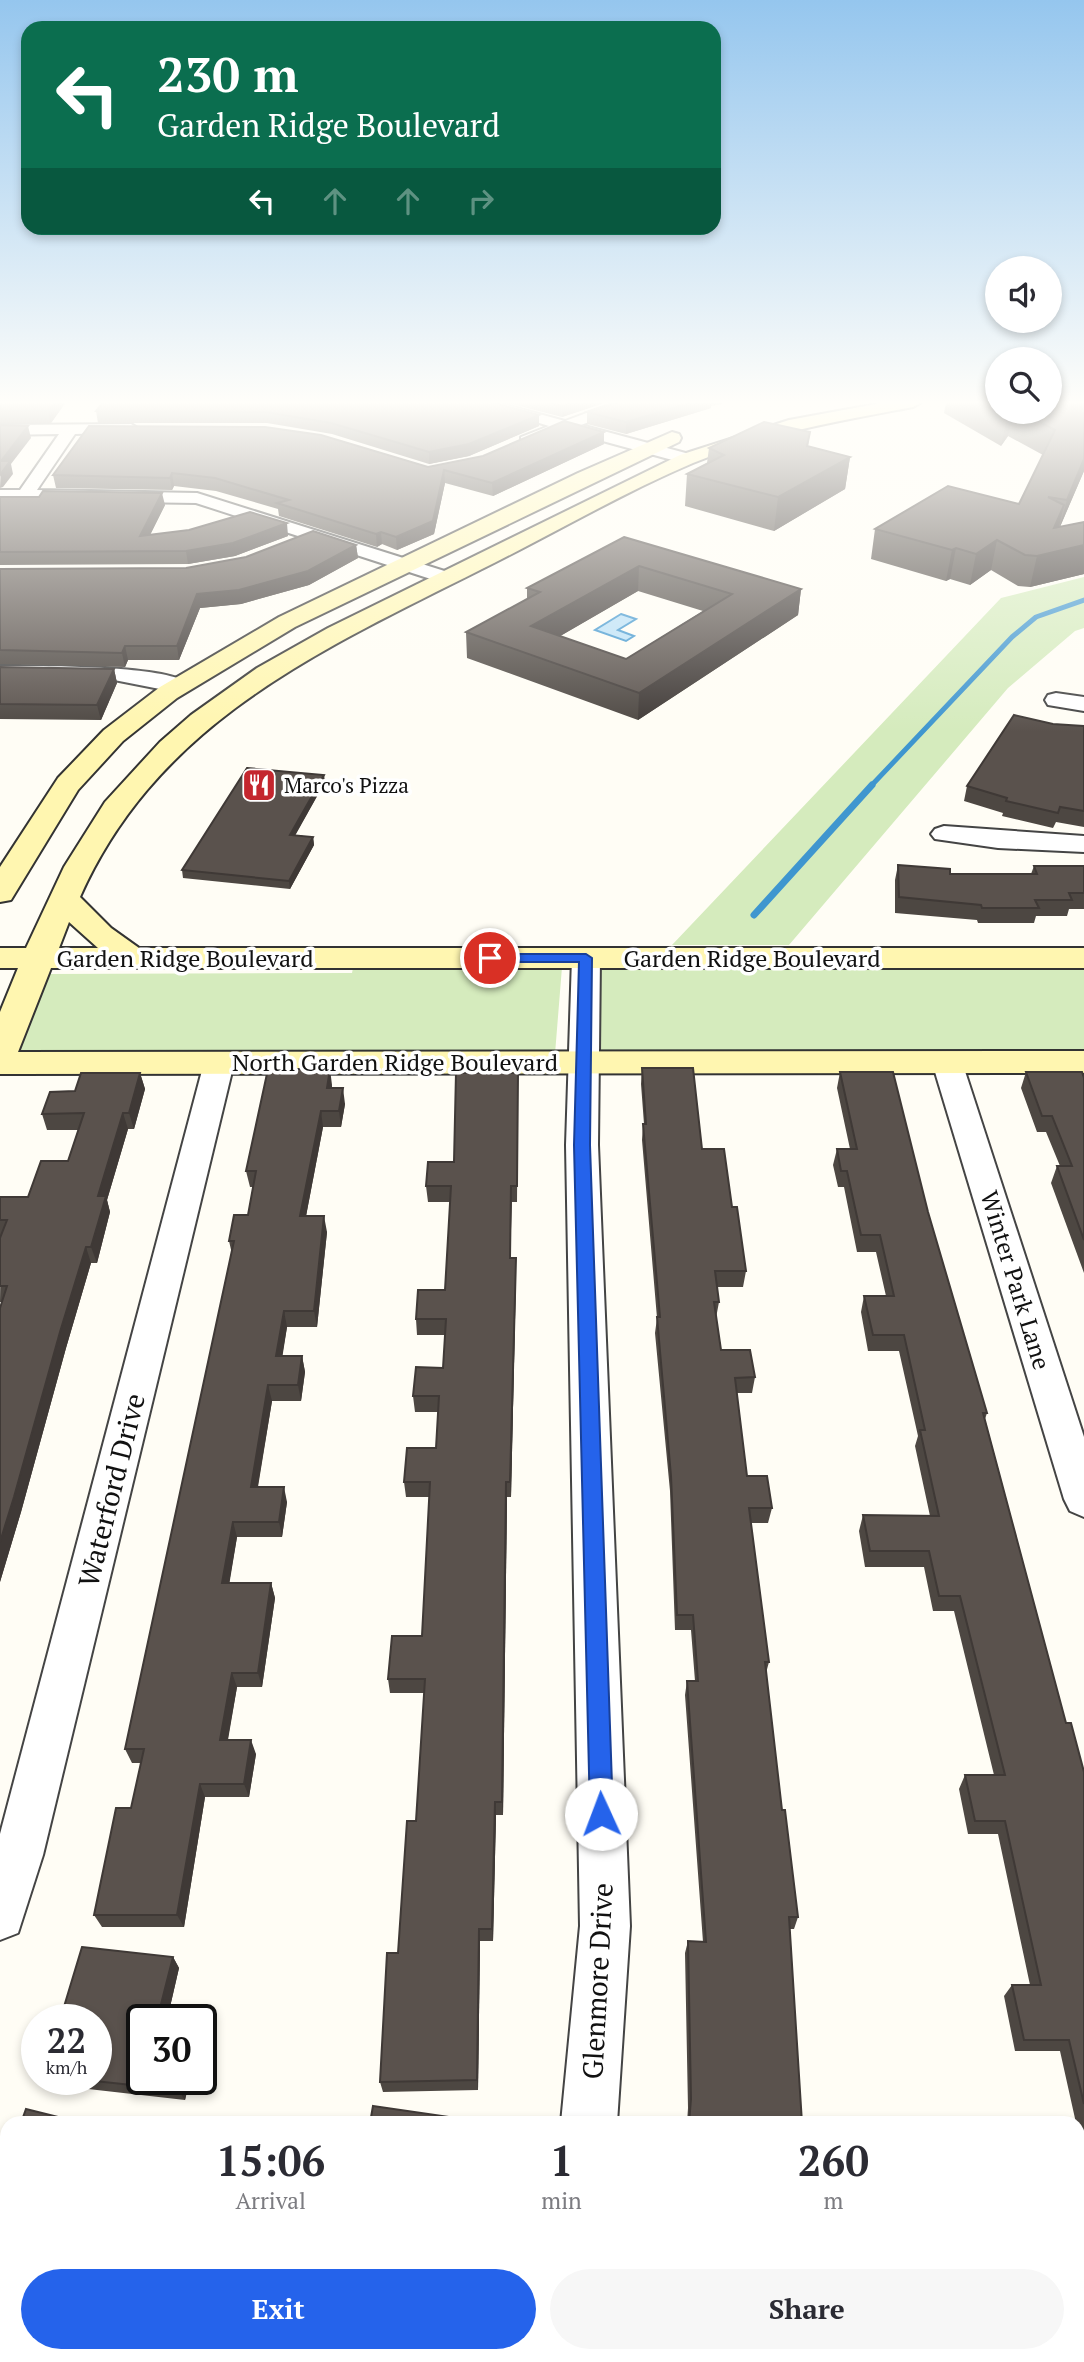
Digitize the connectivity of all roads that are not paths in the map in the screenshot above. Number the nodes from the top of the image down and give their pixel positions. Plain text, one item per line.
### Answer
1 (242, 512) edge
2 (514, 512) edge
3 (580, 512) edge
4 (314, 535) junction
5 (282, 548) edge
6 (402, 565) junction
7 (447, 578) junction
8 (0, 672) edge
9 (180, 686) junction
10 (1056, 700) dead end
11 (1084, 704) edge
12 (154, 705) junction
13 (145, 774) junction
14 (944, 834) dead end
15 (1084, 844) edge
16 (0, 893) edge
17 (64, 898) junction
18 (0, 958) edge
19 (40, 958) junction
20 (132, 958) junction
21 (586, 958) junction
22 (1084, 958) edge
23 (0, 1052) edge
24 (582, 1061) junction
25 (947, 1062) junction
26 (1084, 1062) edge
27 (0, 1063) edge
28 (219, 1063) junction
29 (1084, 1499) edge
30 (0, 1915) edge
31 (590, 2116) edge

1 - 4 street
2 - 6 main road
3 - 7 main road
4 - 5 street
4 - 6 street
6 - 7 street
6 - 9 main road
7 - 13 main road
8 - 9 street
9 - 12 main road
10 - 11 street
12 - 13 main road
12 - 16 main road
13 - 17 main road
14 - 15 street
17 - 19 main road
17 - 20 main road
18 - 19 main road, Garden Ridge Boulevard
19 - 20 main road, Garden Ridge Boulevard
19 - 23 main road
20 - 21 main road, Garden Ridge Boulevard
21 - 22 main road, Garden Ridge Boulevard
21 - 24 street, Glenmore Drive
24 - 25 main road, North Garden Ridge Boulevard
24 - 28 main road, North Garden Ridge Boulevard
24 - 31 street, Glenmore Drive
25 - 26 main road, North Garden Ridge Boulevard
25 - 29 street, Winter Park Lane
27 - 28 main road, North Garden Ridge Boulevard
28 - 30 street, Waterford Drive

